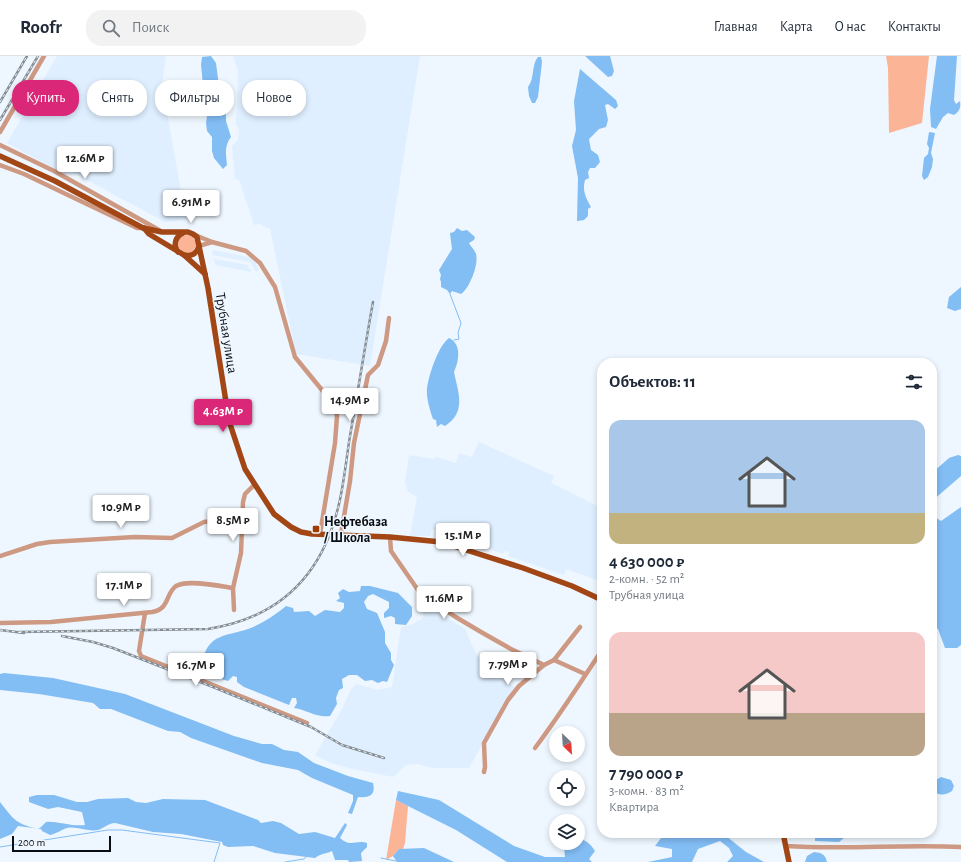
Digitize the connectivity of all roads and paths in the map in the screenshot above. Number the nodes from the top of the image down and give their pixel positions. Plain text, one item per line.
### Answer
1 (44, 56) edge
2 (0, 132) edge
3 (0, 145) edge
4 (0, 156) edge
5 (0, 165) edge
6 (143, 228) junction
7 (162, 232) junction
8 (183, 233) junction
9 (195, 235) junction
10 (212, 242) junction
11 (199, 246) junction
12 (181, 254) junction
13 (205, 275) junction
14 (389, 318) dead end
15 (254, 485) junction
16 (242, 518) junction
17 (320, 534) junction
18 (341, 534) junction
19 (390, 537) junction
20 (0, 556) edge
21 (233, 588) junction
22 (597, 598) edge
23 (234, 610) dead end
24 (145, 613) junction
25 (0, 623) edge
26 (580, 627) dead end
27 (597, 657) edge
28 (554, 660) junction
29 (544, 665) junction
30 (585, 674) junction
31 (307, 723) dead end
32 (535, 748) dead end
33 (484, 772) dead end
34 (784, 838) edge
35 (786, 846) junction
36 (961, 847) edge
37 (789, 862) edge

1 - 2 street
3 - 7 street
4 - 6 main road
5 - 6 street
6 - 7 main road
6 - 12 main road
7 - 8 main road
8 - 9 main road
8 - 12 main road
9 - 10 street
9 - 11 main road
10 - 11 street
10 - 17 street
11 - 12 main road
11 - 13 main road, Трубная улица
12 - 13 main road
13 - 15 main road, Трубная улица
14 - 18 street
15 - 16 street
15 - 17 main road, Трубная улица
16 - 20 street
16 - 21 street
17 - 18 main road, Трубная улица
18 - 19 main road, Трубная улица
19 - 22 main road, Трубная улица
19 - 29 street
21 - 23 street
21 - 24 street
24 - 25 street
24 - 31 street
26 - 28 street
27 - 30 street
28 - 29 street
28 - 30 street
29 - 33 street
30 - 32 street
34 - 35 main road
35 - 36 street
35 - 37 main road

